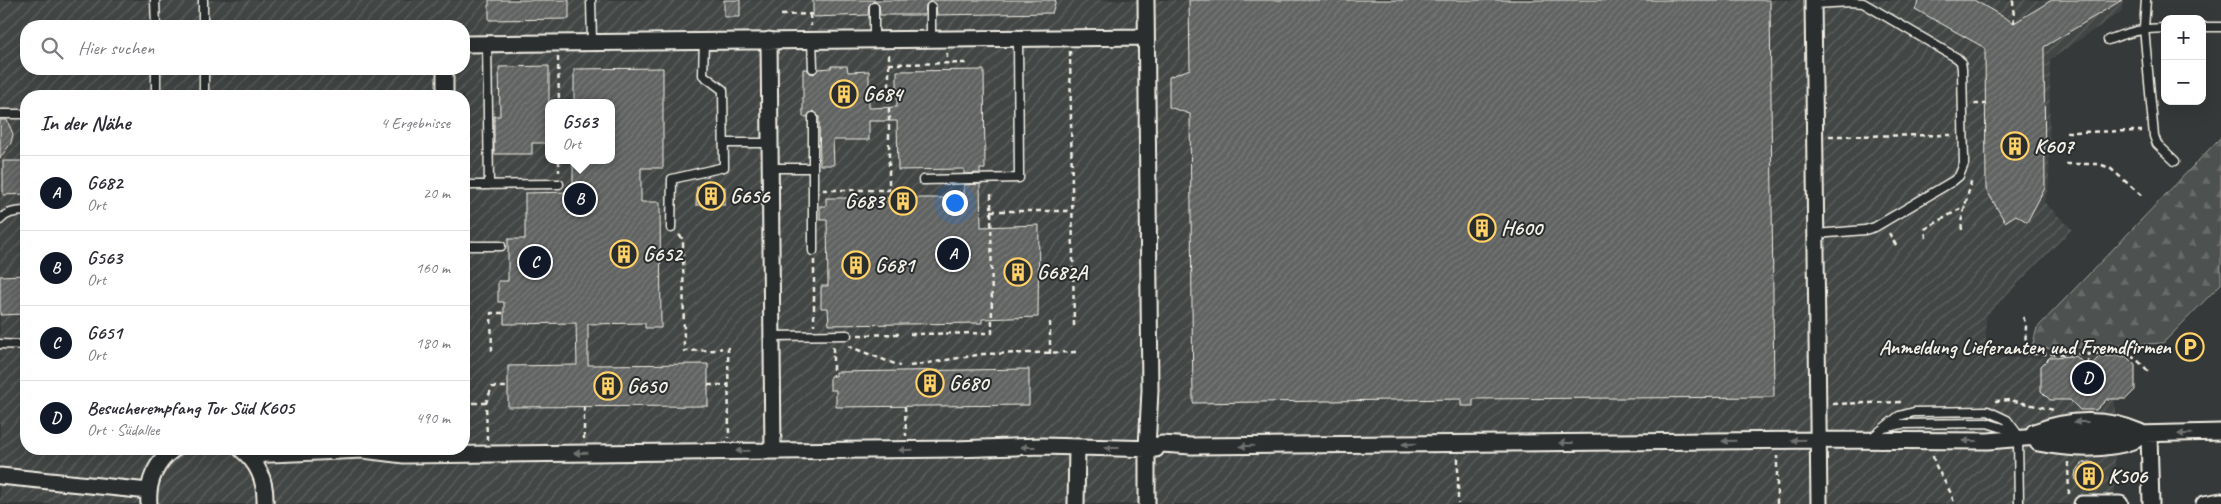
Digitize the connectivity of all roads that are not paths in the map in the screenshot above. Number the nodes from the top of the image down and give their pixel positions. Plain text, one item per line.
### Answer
1 (155, 0) edge
2 (203, 0) edge
3 (591, 0) edge
4 (1146, 0) edge
5 (2146, 0) edge
6 (1813, 2) edge
7 (874, 7) dead end
8 (931, 7) dead end
9 (156, 20) edge
10 (203, 20) edge
11 (2206, 27) edge
12 (2221, 27) edge
13 (2144, 28) junction
14 (2161, 28) edge
15 (1146, 37) junction
16 (931, 39) junction
17 (1018, 39) junction
18 (769, 40) junction
19 (812, 40) junction
20 (882, 40) junction
21 (2108, 40) dead end
22 (704, 41) junction
23 (592, 42) junction
24 (470, 44) edge
25 (487, 44) junction
26 (813, 68) dead end
27 (156, 75) edge
28 (204, 75) edge
29 (445, 75) edge
30 (156, 90) edge
31 (204, 90) edge
32 (445, 90) edge
33 (0, 114) edge
34 (20, 114) edge
35 (813, 117) dead end
36 (724, 143) junction
37 (770, 143) junction
38 (2175, 161) dead end
39 (770, 168) junction
40 (813, 168) junction
41 (923, 180) dead end
42 (559, 184) dead end
43 (470, 185) edge
44 (489, 185) junction
45 (20, 211) edge
46 (0, 220) edge
47 (671, 228) road end
48 (1816, 234) junction
49 (470, 246) edge
50 (501, 246) dead end
51 (814, 251) road end
52 (847, 335) road end
53 (772, 336) junction
54 (0, 344) edge
55 (20, 345) edge
56 (1884, 428) junction
57 (2221, 432) edge
58 (2017, 435) junction
59 (2149, 435) junction
60 (1819, 440) junction
61 (1869, 440) junction
62 (1077, 448) junction
63 (1147, 448) junction
64 (773, 451) junction
65 (470, 453) edge
66 (246, 455) edge
67 (159, 456) edge
68 (0, 476) edge
69 (149, 498) edge
70 (2221, 501) edge
71 (2115, 503) edge
72 (264, 504) edge
73 (1076, 504) edge
74 (1147, 504) edge
75 (1819, 504) edge
76 (2019, 504) edge
77 (2082, 504) edge
78 (2120, 504) edge
79 (2151, 504) edge
80 (2204, 504) edge

1 - 9 lane
2 - 10 lane
3 - 23 lane
4 - 15 street
5 - 13 lane
6 - 48 street
6 - 48 lane
7 - 20 lane
8 - 16 lane
11 - 12 lane
13 - 14 lane
13 - 21 lane
13 - 38 lane
15 - 17 street
15 - 63 street
16 - 17 street
16 - 20 street
17 - 41 lane
18 - 19 street
18 - 22 street
18 - 37 street
19 - 20 street
19 - 26 lane
22 - 23 street
22 - 36 lane
23 - 25 street
24 - 25 street
25 - 44 lane
27 - 30 lane
28 - 31 lane
29 - 32 street
33 - 34 lane
35 - 40 lane
36 - 37 lane
36 - 47 lane
37 - 39 street
39 - 40 lane
39 - 53 street
40 - 51 lane
42 - 44 lane
43 - 44 lane
45 - 46 lane
48 - 60 street
49 - 50 lane
52 - 53 lane
53 - 64 street
54 - 55 lane
56 - 58 lane
56 - 58 lane
56 - 61 lane
57 -> 59 street
59 -> 58 street
58 -> 61 street
58 - 76 lane
59 - 79 street
60 - 61 street
60 -> 63 street
60 - 75 street
63 -> 62 street
62 -> 64 street
62 - 73 street
63 - 74 street
64 -> 65 street
66 - 72 street
67 - 69 street
68 - 69 street
70 - 80 street
71 - 77 street
71 - 78 street

